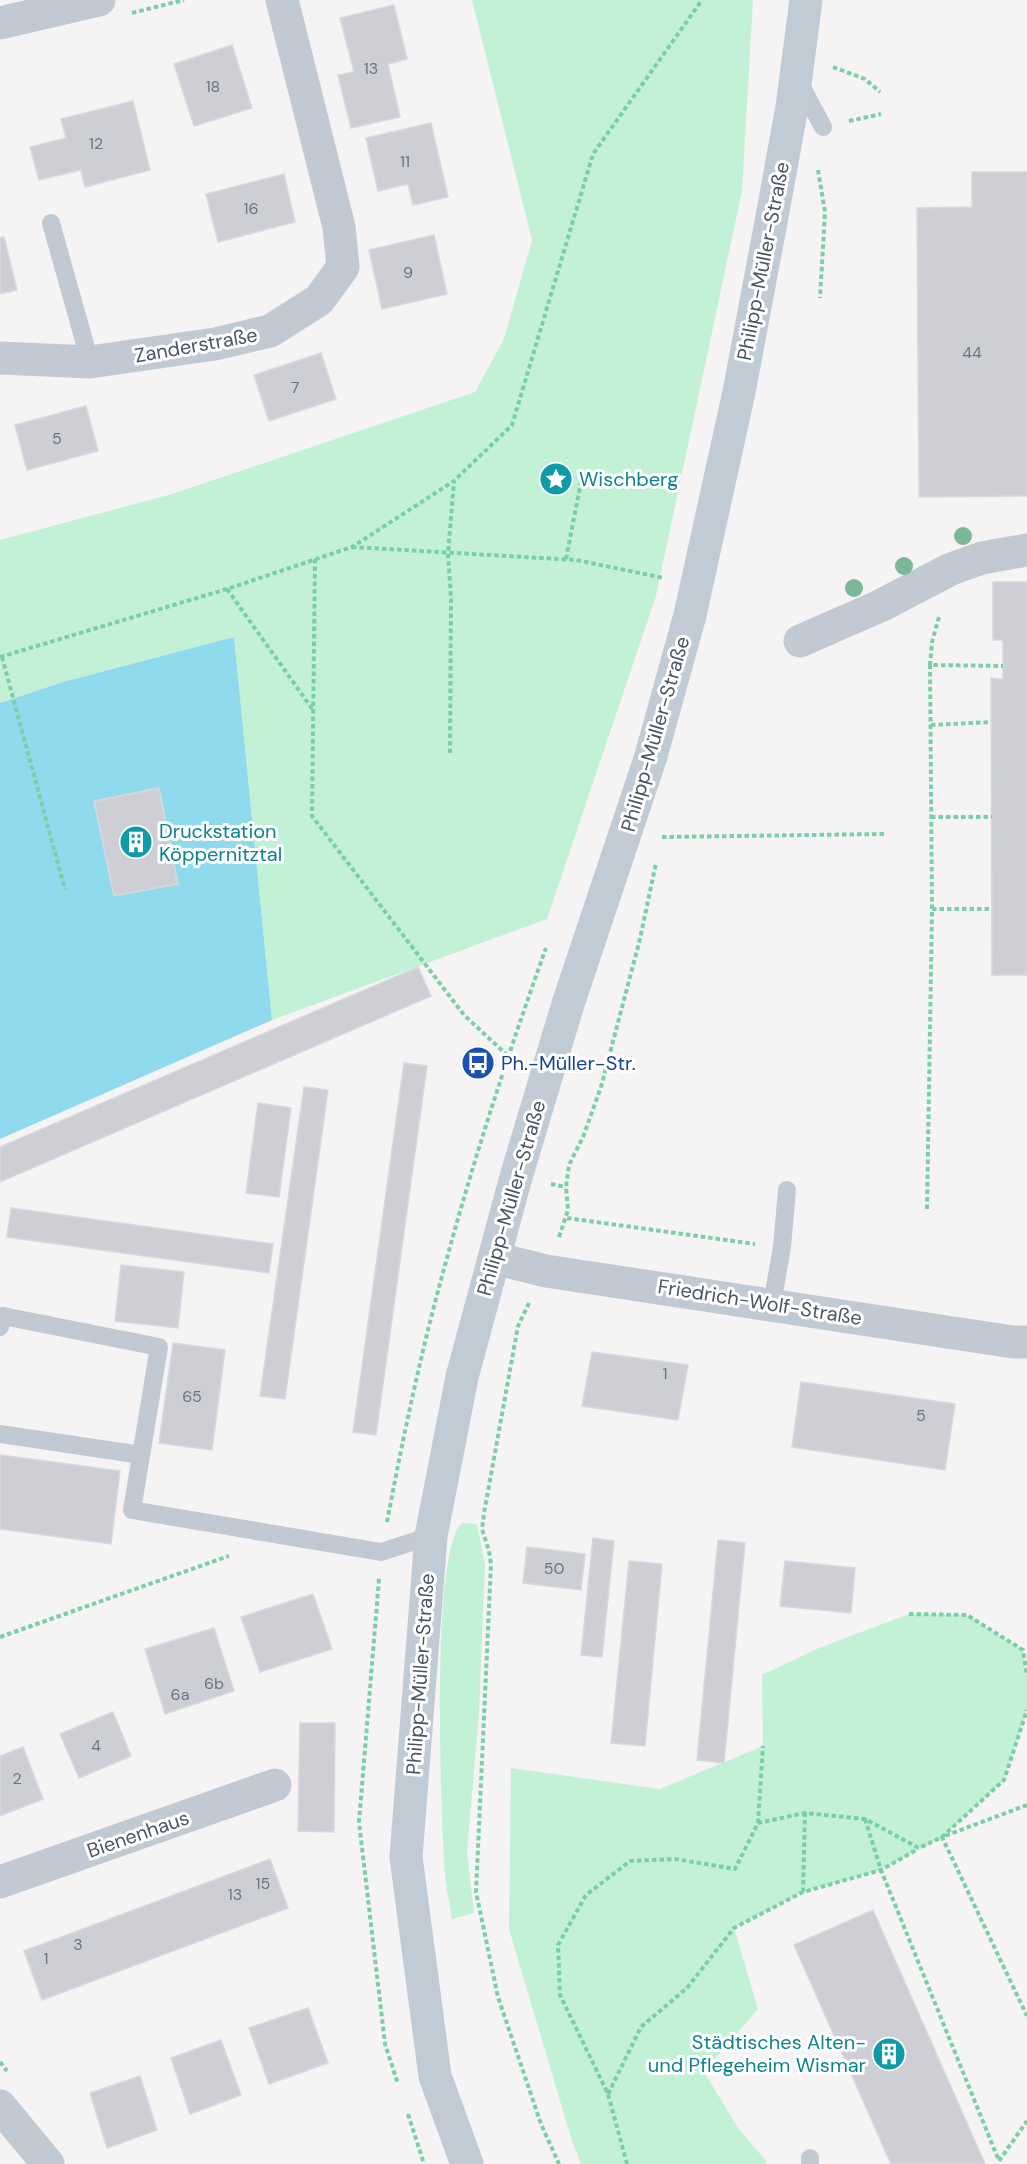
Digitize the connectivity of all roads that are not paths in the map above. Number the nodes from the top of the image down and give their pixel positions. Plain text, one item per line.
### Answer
1 (99, 0) edge
2 (282, 0) edge
3 (806, 0) edge
4 (0, 23) edge
5 (795, 74) junction
6 (823, 127) road end
7 (51, 223) dead end
8 (0, 358) edge
9 (90, 362) junction
10 (1027, 550) edge
11 (800, 641) dead end
12 (787, 1190) dead end
13 (494, 1258) junction
14 (772, 1304) junction
15 (0, 1327) edge
16 (1027, 1342) edge
17 (0, 1434) edge
18 (141, 1455) junction
19 (430, 1536) junction
20 (275, 1785) dead end
21 (0, 1882) edge
22 (0, 2106) edge
23 (48, 2164) edge
24 (467, 2164) edge

1 - 4 street
2 - 9 street, Zanderstraße
3 - 5 street, Philipp-Müller-Straße
5 - 6 lane
5 - 13 street, Philipp-Müller-Straße
7 - 9 lane
8 - 9 street, Zanderstraße
10 - 11 street
12 - 14 lane
13 - 14 street, Friedrich-Wolf-Straße
13 - 19 street, Philipp-Müller-Straße
14 - 16 street, Friedrich-Wolf-Straße
15 - 18 lane
17 - 18 lane
18 - 19 lane
19 - 24 street, Philipp-Müller-Straße
20 - 21 street, Bienenhaus
22 - 23 street

